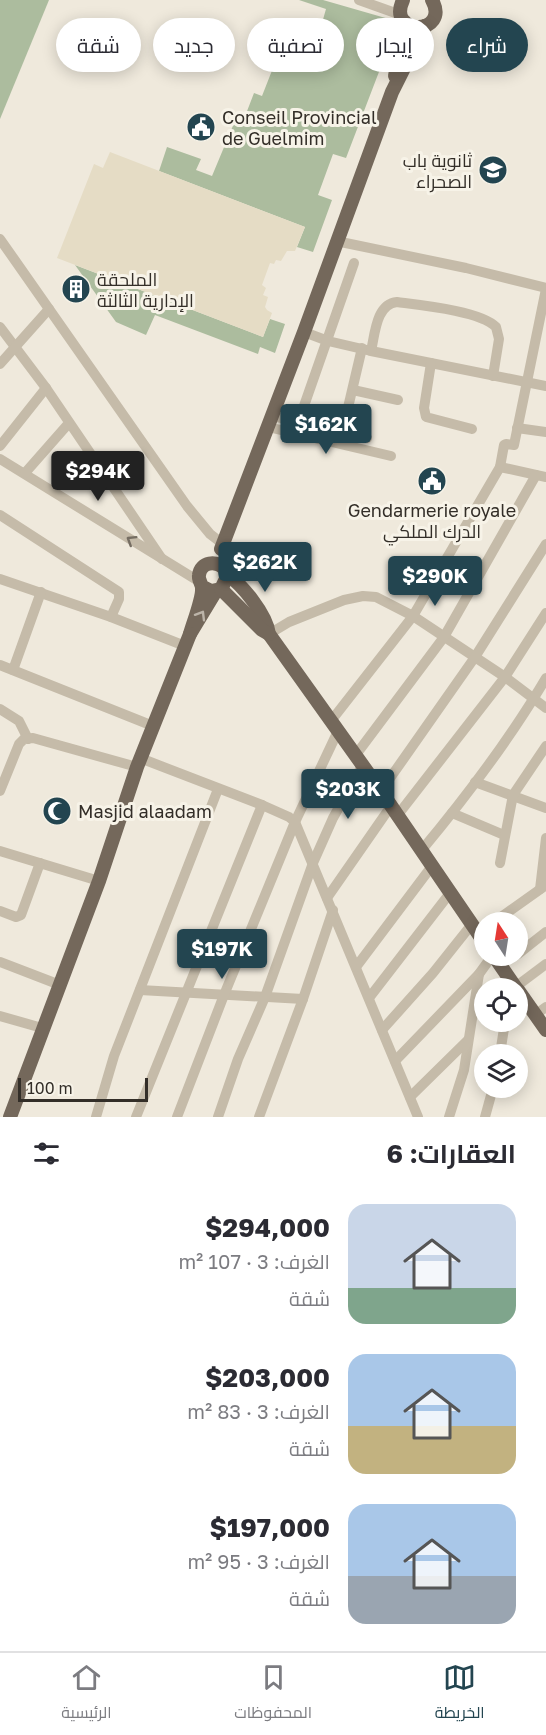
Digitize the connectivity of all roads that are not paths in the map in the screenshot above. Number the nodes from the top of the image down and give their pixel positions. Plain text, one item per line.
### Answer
1 (358, 0) edge
2 (403, 0) edge
3 (434, 1) edge
4 (403, 18) joint
5 (433, 18) edge
6 (395, 72) edge
7 (402, 72) edge
8 (392, 92) junction
9 (0, 239) edge
10 (336, 241) junction
11 (354, 263) dead end
12 (546, 288) edge
13 (49, 309) junction
14 (0, 327) edge
15 (304, 332) junction
16 (541, 335) edge
17 (7, 341) edge
18 (328, 341) junction
19 (367, 350) junction
20 (431, 363) junction
21 (0, 364) edge
22 (493, 376) junction
23 (528, 382) junction
24 (546, 387) edge
25 (46, 388) junction
26 (353, 390) junction
27 (398, 400) dead end
28 (270, 421) junction
29 (69, 423) junction
30 (298, 423) junction
31 (518, 428) junction
32 (472, 429) dead end
33 (546, 432) edge
34 (342, 433) junction
35 (367, 438) dead end
36 (0, 446) edge
37 (391, 456) dead end
38 (0, 459) edge
39 (500, 467) junction
40 (25, 473) junction
41 (541, 476) edge
42 (0, 515) edge
43 (546, 544) edge
44 (222, 546) junction
45 (162, 559) junction
46 (207, 565) junction
47 (182, 570) junction
48 (225, 571) junction
49 (0, 579) edge
50 (210, 587) junction
51 (41, 592) junction
52 (546, 612) edge
53 (413, 616) junction
54 (111, 617) junction
55 (269, 634) junction
56 (444, 637) junction
57 (188, 640) junction
58 (475, 657) junction
59 (0, 665) edge
60 (13, 670) junction
61 (505, 677) junction
62 (546, 678) edge
63 (534, 699) junction
64 (546, 708) edge
65 (0, 709) edge
66 (153, 726) junction
67 (335, 726) junction
68 (28, 739) junction
69 (546, 746) edge
70 (359, 761) junction
71 (139, 763) junction
72 (475, 782) junction
73 (1, 787) edge
74 (218, 789) junction
75 (381, 790) junction
76 (513, 795) junction
77 (262, 805) junction
78 (546, 808) edge
79 (394, 811) junction
80 (452, 813) junction
81 (295, 822) junction
82 (504, 835) junction
83 (546, 837) edge
84 (0, 851) edge
85 (421, 851) junction
86 (500, 862) dead end
87 (40, 863) junction
88 (313, 863) junction
89 (432, 866) junction
90 (99, 881) junction
91 (543, 887) edge
92 (450, 893) junction
93 (327, 898) junction
94 (333, 910) junction
95 (0, 911) edge
96 (508, 912) edge
97 (474, 924) edge
98 (546, 932) edge
99 (474, 937) edge
100 (528, 946) edge
101 (0, 962) edge
102 (546, 964) edge
103 (488, 966) edge
104 (356, 967) junction
105 (479, 974) junction
106 (528, 979) edge
107 (60, 985) junction
108 (140, 990) junction
109 (187, 993) junction
110 (224, 995) junction
111 (265, 997) junction
112 (369, 998) junction
113 (303, 999) junction
114 (528, 1000) edge
115 (541, 1011) edge
116 (0, 1016) edge
117 (42, 1028) junction
118 (382, 1030) junction
119 (546, 1030) edge
120 (468, 1040) junction
121 (395, 1061) junction
122 (410, 1097) junction
123 (491, 1098) edge
124 (10, 1117) edge
125 (96, 1117) edge
126 (136, 1117) edge
127 (177, 1117) edge
128 (218, 1117) edge
129 (258, 1117) edge
130 (418, 1117) edge
131 (449, 1117) edge
132 (485, 1117) edge

1 - 4 street
2 - 4 main road
3 - 5 main road
6 - 8 main road
7 - 8 main road
8 - 10 main road
9 - 13 street
10 - 12 street
10 - 15 main road
11 - 18 street
12 - 16 street
13 - 17 street
13 - 44 street
14 - 17 street
15 - 18 street
15 - 28 main road
16 - 23 street
17 - 21 street
17 - 25 street
18 - 19 street
18 - 30 street
19 - 20 street
19 - 22 street
19 - 26 street
20 - 22 street
20 - 32 street
22 - 23 street
23 - 24 street
23 - 31 street
25 - 29 street
25 - 36 street
26 - 27 street
26 - 34 street
28 - 30 street
28 - 37 street
28 - 44 main road
29 - 40 street
29 - 45 street
30 - 34 street
31 - 33 street
31 - 39 street
34 - 35 street
38 - 40 street
39 - 41 street
39 - 53 street
45 -> 40 street
41 - 56 street
42 - 54 street
43 - 58 street
44 - 46 main road
44 - 48 main road
45 - 47 street
46 - 47 street
46 - 48 main road
46 - 50 main road
47 - 50 street
48 - 50 main road
48 - 55 main road
49 - 51 street
50 - 55 main road
50 - 57 main road
51 - 54 street
51 - 60 street
52 - 61 street
53 - 55 street
53 - 56 street
53 - 67 street
54 - 57 street
55 - 67 main road
56 - 58 street
56 - 70 street
57 - 66 main road
58 - 61 street
58 - 75 street
59 - 60 street
60 - 66 street
61 - 63 street
61 - 79 street
62 - 63 street
63 - 64 street
63 - 72 street
65 - 68 street
66 - 71 main road
67 - 70 main road
67 - 81 street
68 - 71 street
68 - 73 street
69 - 76 street
70 - 75 main road
70 - 88 street
71 - 74 street
71 - 90 main road
72 - 76 street
72 - 80 street
74 - 77 street
74 - 108 street
75 - 79 main road
76 - 78 street
76 - 82 street
77 - 81 street
77 - 109 street
79 - 85 main road
79 - 93 street
80 - 82 street
80 - 85 street
81 - 88 street
81 - 110 street
82 - 86 street
83 - 91 street
84 - 87 street
85 - 89 main road
87 - 90 street
87 - 95 street
88 - 93 street
88 - 111 street
89 - 92 main road
89 - 104 street
90 - 107 main road
91 - 96 street
92 - 97 main road
92 - 112 street
93 - 94 street
94 - 104 street
94 - 113 street
98 - 100 street
99 - 118 street
101 - 107 street
102 - 106 street
103 - 105 street
104 - 112 street
105 - 120 street
105 - 121 street
107 - 117 main road
108 - 109 street
108 - 125 street
109 - 110 street
109 - 126 street
110 - 111 street
110 - 127 street
111 - 113 street
111 - 128 street
112 - 118 street
113 - 129 street
114 - 115 main road
115 - 119 main road
116 - 117 street
117 - 124 main road
118 - 121 street
120 - 122 street
120 - 131 street
121 - 122 street
122 - 130 street
123 - 132 street

